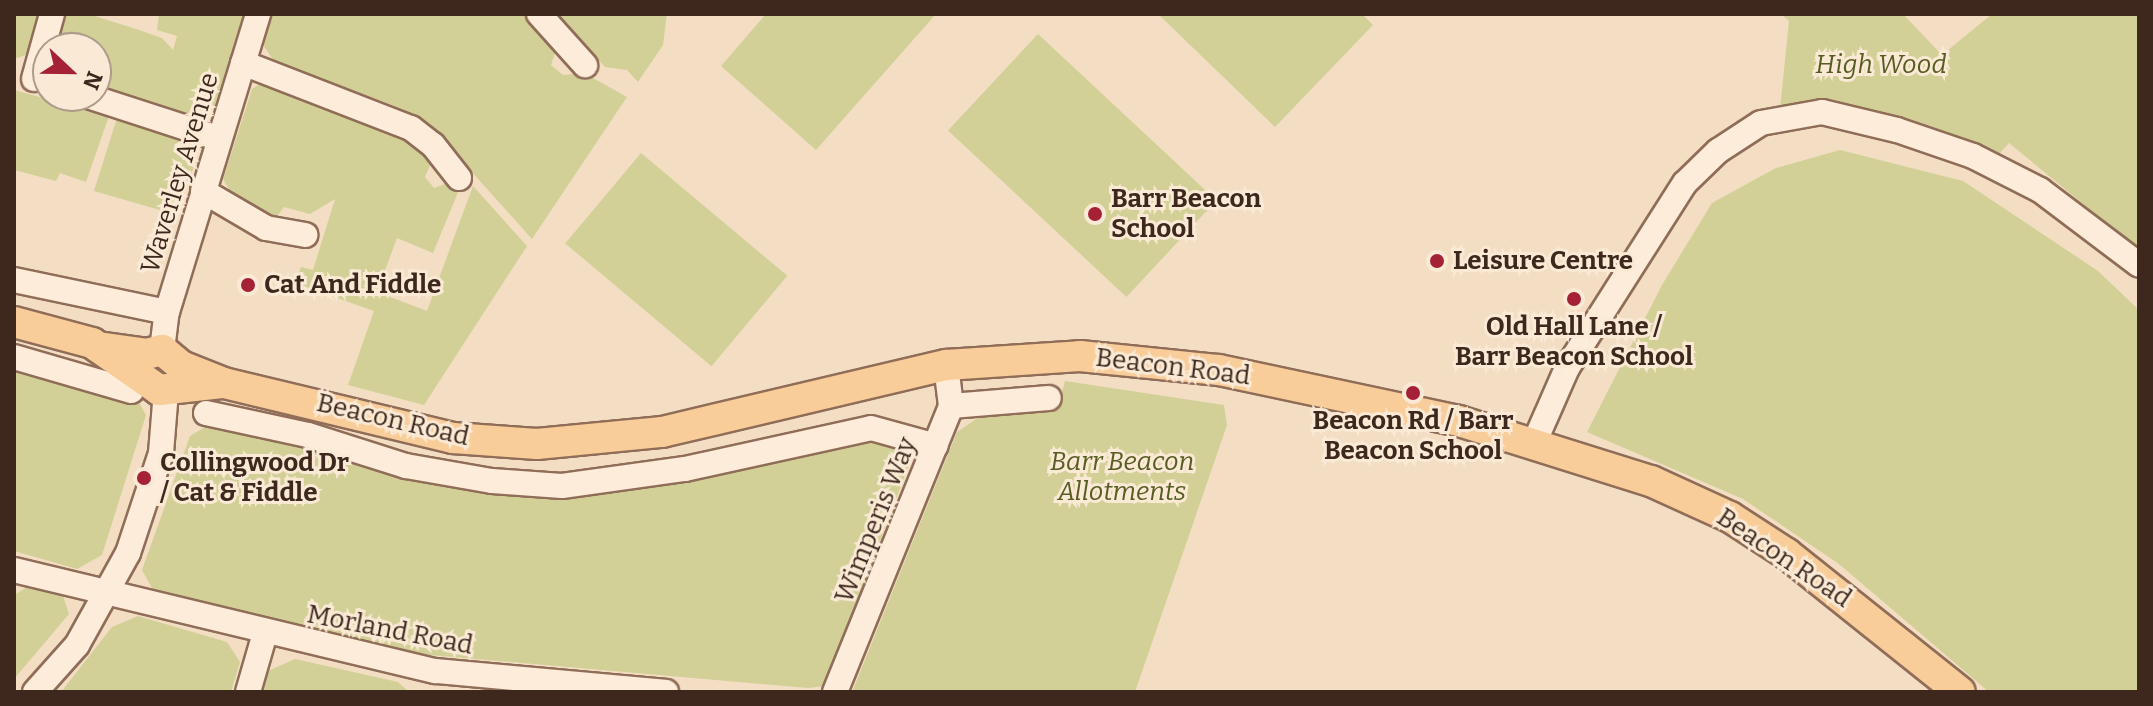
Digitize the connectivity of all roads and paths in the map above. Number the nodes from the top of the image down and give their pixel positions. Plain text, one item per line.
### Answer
1 (258, 14) edge
2 (539, 14) edge
3 (573, 61) dead end
4 (243, 63) junction
5 (112, 104) edge
6 (217, 138) junction
7 (444, 171) dead end
8 (203, 191) junction
9 (305, 235) dead end
10 (2139, 265) edge
11 (14, 280) edge
12 (167, 312) junction
13 (14, 322) edge
14 (14, 357) edge
15 (946, 365) junction
16 (158, 374) junction
17 (1049, 398) dead end
18 (951, 406) junction
19 (206, 413) dead end
20 (1535, 441) junction
21 (936, 446) junction
22 (14, 570) edge
23 (107, 595) junction
24 (265, 633) junction
25 (436, 682) edge
26 (35, 692) edge
27 (248, 692) edge
28 (666, 692) edge
29 (835, 692) edge
30 (1960, 692) edge

1 - 4 street, Waverley Avenue
2 - 3 street
4 - 6 street, Waverley Avenue
4 - 7 street
5 - 6 street
6 - 8 street, Waverley Avenue
8 - 9 street
8 - 12 street, Waverley Avenue
10 - 20 street
11 - 12 street
12 - 16 street, Waverley Avenue
13 - 16 main road, Beacon Road
14 - 16 street, Beacon Road
15 - 16 main road, Beacon Road
15 - 18 street, Wimperis Way
15 - 20 main road, Beacon Road
16 - 23 street, Waverley Avenue
17 - 18 street
18 - 21 street, Wimperis Way
19 - 21 street, Beacon Road
20 - 30 main road, Beacon Road
21 - 29 street, Wimperis Way
22 - 23 street, Morland Road
23 - 24 street, Morland Road
23 - 26 street, Waverley Avenue
24 - 25 street, Morland Road
24 - 27 street
25 - 28 street, Morland Road

